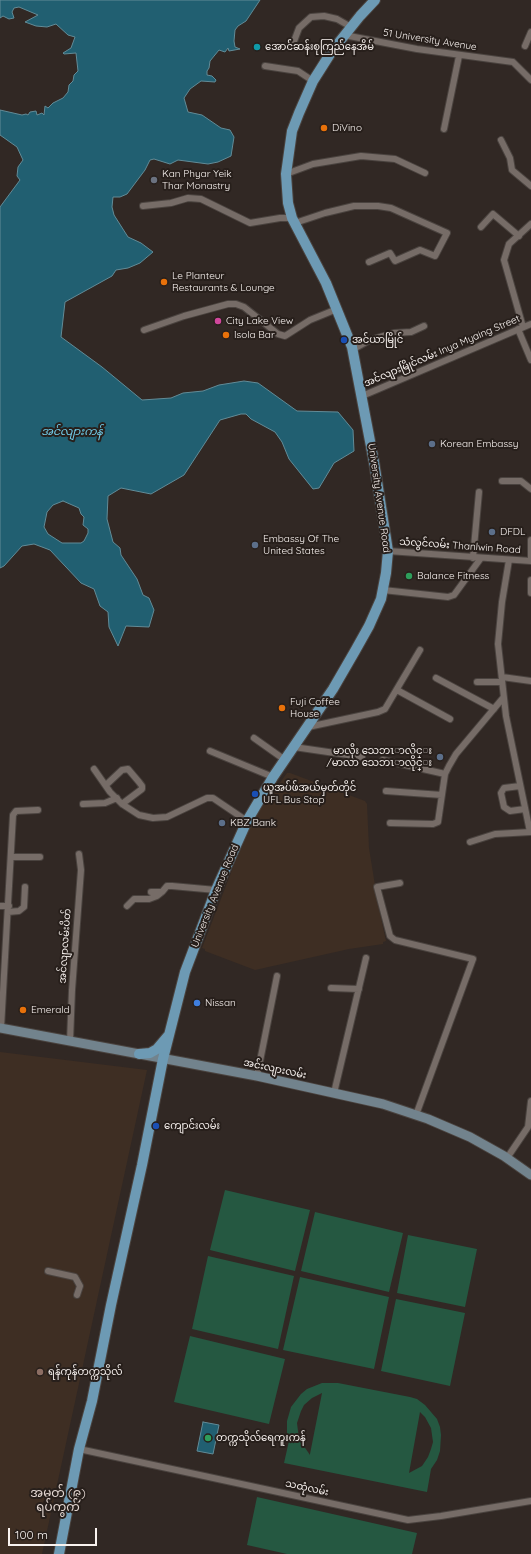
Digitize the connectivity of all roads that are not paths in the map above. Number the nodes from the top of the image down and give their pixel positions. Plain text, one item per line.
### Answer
1 (375, 0) edge
2 (351, 27) junction
3 (531, 32) edge
4 (344, 35) junction
5 (293, 44) dead end
6 (525, 46) dead end
7 (459, 56) junction
8 (265, 66) dead end
9 (531, 80) edge
10 (313, 81) junction
11 (444, 129) dead end
12 (502, 140) dead end
13 (425, 173) dead end
14 (286, 174) junction
15 (531, 186) edge
16 (143, 206) dead end
17 (294, 220) junction
18 (531, 224) edge
19 (481, 227) dead end
20 (518, 236) junction
21 (369, 262) dead end
22 (337, 309) junction
23 (531, 324) edge
24 (424, 326) dead end
25 (520, 328) junction
26 (144, 330) dead end
27 (352, 350) junction
28 (531, 360) edge
29 (362, 396) junction
30 (502, 481) dead end
31 (531, 488) edge
32 (479, 492) dead end
33 (531, 540) edge
34 (388, 551) junction
35 (473, 558) junction
36 (481, 558) junction
37 (509, 560) junction
38 (531, 561) edge
39 (531, 580) edge
40 (383, 590) junction
41 (531, 593) edge
42 (420, 650) dead end
43 (436, 678) dead end
44 (502, 680) junction
45 (531, 681) edge
46 (477, 682) dead end
47 (397, 690) junction
48 (503, 698) junction
49 (494, 709) junction
50 (450, 719) dead end
51 (308, 727) junction
52 (254, 738) dead end
53 (294, 747) junction
54 (210, 751) dead end
55 (362, 757) dead end
56 (285, 760) junction
57 (383, 760) dead end
58 (94, 769) dead end
59 (445, 774) junction
60 (273, 777) junction
61 (106, 785) junction
62 (520, 786) junction
63 (386, 791) dead end
64 (442, 795) junction
65 (117, 798) junction
66 (83, 804) dead end
67 (122, 804) junction
68 (525, 809) junction
69 (38, 810) dead end
70 (247, 822) junction
71 (390, 822) dead end
72 (530, 832) edge
73 (470, 842) dead end
74 (79, 854) dead end
75 (11, 857) junction
76 (40, 857) dead end
77 (400, 882) dead end
78 (25, 887) dead end
79 (216, 890) junction
80 (151, 892) dead end
81 (162, 892) junction
82 (0, 906) edge
83 (128, 906) dead end
84 (8, 909) junction
85 (3, 952) edge
86 (366, 958) dead end
87 (277, 976) dead end
88 (331, 988) dead end
89 (359, 989) junction
90 (1, 1028) edge
91 (170, 1032) junction
92 (70, 1040) junction
93 (139, 1054) junction
94 (163, 1059) junction
95 (257, 1076) junction
96 (334, 1093) junction
97 (531, 1101) edge
98 (416, 1114) junction
99 (507, 1158) junction
100 (531, 1175) edge
101 (48, 1271) dead end
102 (77, 1295) dead end
103 (80, 1449) junction
104 (531, 1501) edge
105 (58, 1554) edge

1 - 2 main road, University Avenue Road
2 - 4 main road, University Avenue Road
2 - 5 street
3 - 6 street
4 - 7 street, 51 University Avenue
4 - 10 main road, University Avenue Road
7 - 9 street, 51 University Avenue
7 - 11 street
8 - 10 street
10 - 14 main road, University Avenue Road
12 - 15 street
13 - 14 street
14 - 17 main road, University Avenue Road
16 - 17 street
17 - 21 street
17 - 22 main road, University Avenue Road
18 - 20 street
19 - 20 street
20 - 25 street
22 - 26 street
22 - 27 main road, University Avenue Road
23 - 25 street, အင်လျားမြိုင်လမ်း Inya Myaing Street
24 - 27 street
25 - 28 street
25 - 29 street, အင်လျားမြိုင်လမ်း Inya Myaing Street
27 - 29 main road, University Avenue Road
29 - 34 main road, University Avenue Road
30 - 31 street
32 - 35 street
33 - 38 street
34 - 35 street, သံလွင်လမ်း Thanlwin Road
34 - 40 main road, University Avenue Road
35 - 36 street, သံလွင်လမ်း Thanlwin Road
36 - 37 street, သံလွင်လမ်း Thanlwin Road
36 - 40 street
37 - 38 street, သံလွင်လမ်း Thanlwin Road
37 - 44 street
39 - 41 street
40 - 51 main road, University Avenue Road
42 - 47 street
43 - 49 street
44 - 45 street
44 - 46 street
44 - 48 street
47 - 50 street
47 - 51 street
48 - 49 street
48 - 62 street
49 - 59 street
51 - 53 main road, University Avenue Road
52 - 56 street
53 - 55 street
53 - 56 main road, University Avenue Road
54 - 60 street
56 - 60 main road, University Avenue Road
57 - 59 street
58 - 61 street
59 - 64 street
60 - 70 main road, University Avenue Road
61 - 65 street
61 - 67 street
62 - 68 street
62 - 68 street
63 - 64 street
64 - 71 street
65 - 66 street
65 - 67 street
67 - 70 street
68 - 72 street
69 - 75 street
70 - 79 main road, University Avenue Road
72 - 73 street
74 - 92 street, အင်လျာလမ်းပိတ်
75 - 76 street
75 - 84 street
77 - 98 street
78 - 84 street
79 - 81 street
79 - 91 main road, University Avenue Road
80 - 81 street
81 - 83 street
82 - 84 street
84 - 85 street
85 - 90 street
86 - 89 street
87 - 95 street
88 - 89 street
89 - 96 street
90 - 92 main road, အင်းလျားလမ်း
91 - 93 main road
91 - 94 main road, University Avenue Road
92 - 93 main road, အင်းလျားလမ်း
93 - 94 main road, အင်းလျားလမ်း
94 - 95 main road, အင်းလျားလမ်း
94 - 103 main road, University Avenue Road
95 - 96 main road, အင်းလျားလမ်း
96 - 98 main road, အင်းလျားလမ်း
97 - 99 street
98 - 99 main road, အင်းလျားလမ်း
99 - 100 main road, အင်းလျားလမ်း
101 - 102 street
103 - 104 street, သထုံလမ်း
103 - 105 main road, University Avenue Road

